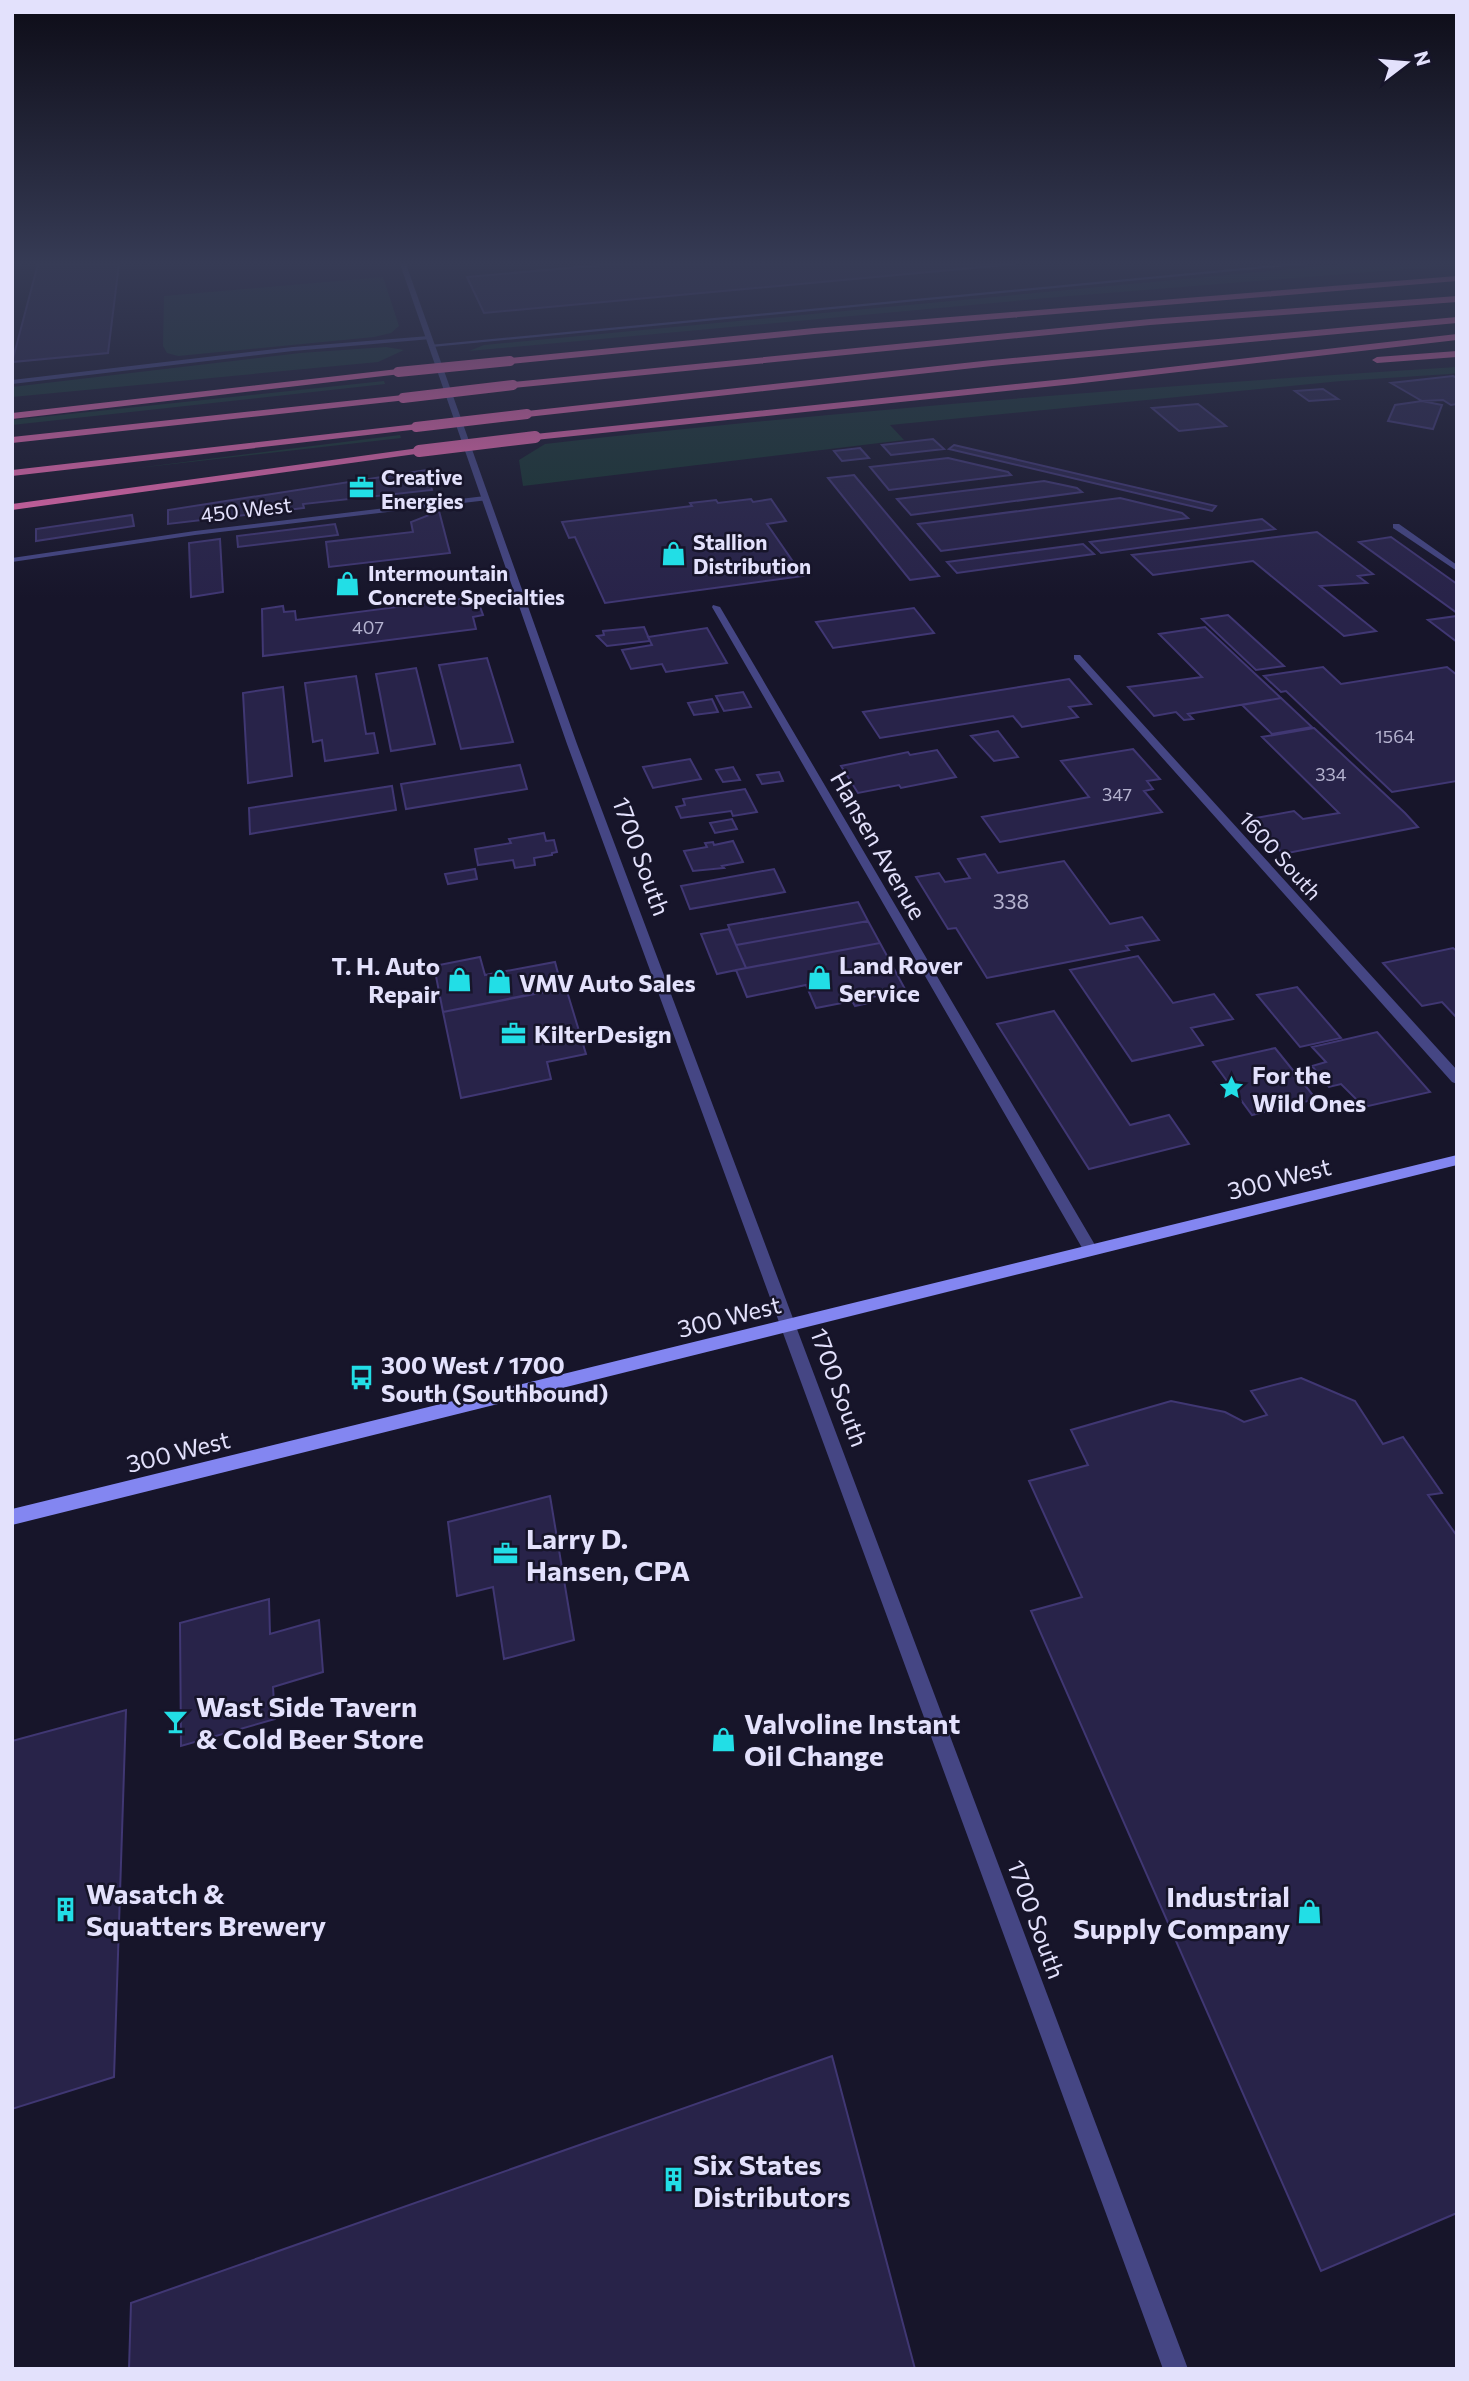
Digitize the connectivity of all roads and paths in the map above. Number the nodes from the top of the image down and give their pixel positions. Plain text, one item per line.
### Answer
1 (71, 375) edge
2 (364, 375) edge
3 (371, 375) edge
4 (443, 375) edge
5 (613, 375) edge
6 (866, 375) edge
7 (1125, 375) edge
8 (1159, 375) edge
9 (1074, 381) junction
10 (12, 382) edge
11 (12, 407) edge
12 (12, 416) edge
13 (12, 440) edge
14 (12, 473) edge
15 (485, 498) junction
16 (12, 507) edge
17 (1396, 526) dead end
18 (12, 560) edge
19 (1457, 569) edge
20 (716, 607) dead end
21 (1077, 657) dead end
22 (1457, 1079) edge
23 (1457, 1160) edge
24 (1090, 1249) junction
25 (789, 1326) junction
26 (12, 1517) edge
27 (1176, 2369) edge

1 - 10 street
2 - 11 highway
3 - 12 highway
4 - 15 street, 1700 South
5 - 13 highway, bridge
6 - 14 highway, bridge
7 - 9 highway
8 - 9 highway
9 - 16 highway, bridge
15 - 18 street, 450 West
15 - 25 street, 1700 South
17 - 19 street
20 - 24 street, Hansen Avenue
21 - 22 street, 1600 South
23 - 24 main road, 300 West
24 - 25 main road, 300 West
25 - 26 main road, 300 West
25 - 27 street, 1700 South

